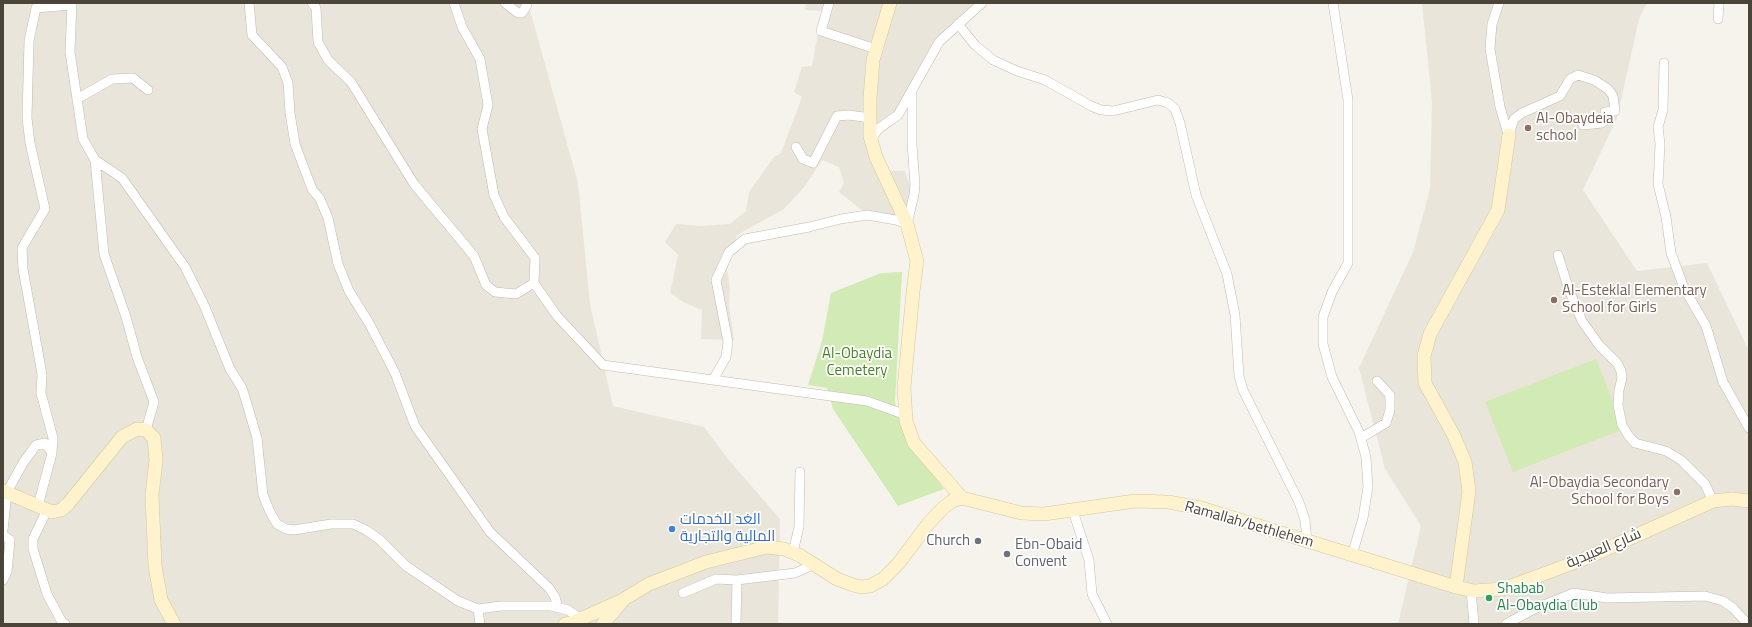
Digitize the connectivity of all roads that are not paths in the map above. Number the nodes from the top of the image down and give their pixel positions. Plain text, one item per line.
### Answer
1 (249, 3) edge
2 (312, 3) edge
3 (454, 3) edge
4 (505, 3) edge
5 (829, 3) edge
6 (890, 3) edge
7 (982, 3) edge
8 (1333, 3) edge
9 (1498, 3) edge
10 (1719, 3) edge
11 (72, 4) edge
12 (527, 5) dead end
13 (1718, 19) dead end
14 (958, 24) junction
15 (876, 49) junction
16 (1664, 64) dead end
17 (148, 90) dead end
18 (912, 91) junction
19 (77, 99) junction
20 (870, 118) junction
21 (1583, 125) dead end
22 (1509, 135) junction
23 (871, 140) junction
24 (796, 147) dead end
25 (95, 160) junction
26 (907, 224) junction
27 (1558, 255) dead end
28 (534, 283) junction
29 (713, 380) junction
30 (1377, 381) dead end
31 (906, 415) junction
32 (1749, 428) edge
33 (146, 430) junction
34 (1360, 438) junction
35 (52, 453) junction
36 (800, 472) dead end
37 (5, 492) edge
38 (962, 498) junction
39 (1713, 501) junction
40 (1749, 501) edge
41 (42, 508) junction
42 (1073, 511) junction
43 (3, 530) edge
44 (3, 534) edge
45 (1307, 541) junction
46 (793, 552) junction
47 (1352, 555) junction
48 (815, 564) junction
49 (3, 580) edge
50 (737, 580) junction
51 (1456, 587) junction
52 (1470, 590) junction
53 (683, 593) dead end
54 (624, 599) junction
55 (558, 608) junction
56 (478, 609) junction
57 (581, 621) edge
58 (65, 624) edge
59 (174, 624) edge
60 (480, 624) edge
61 (565, 624) edge
62 (603, 624) edge
63 (736, 624) edge
64 (1107, 624) edge
65 (1474, 624) edge
66 (1506, 624) edge
67 (1748, 624) edge

1 - 55 street
2 - 28 street
3 - 28 street
4 - 12 street
5 - 15 street
6 - 15 street
7 - 14 street
8 - 34 street
9 - 22 street
10 - 13 street
11 - 19 street
11 - 35 street
14 - 18 street
14 - 45 street
15 - 20 street
16 - 32 street
17 - 19 street
18 - 23 street
18 - 26 street
19 - 25 street
20 - 23 street
20 - 24 street
21 - 22 street
22 - 51 street
23 - 26 street
25 - 33 street
25 - 56 street
26 - 29 street
26 - 31 street
27 - 39 street
28 - 29 street
29 - 31 street
30 - 34 street
31 - 38 street
33 - 41 street
33 - 59 street
34 - 47 street
35 - 37 street
35 - 41 street
36 - 46 street
37 - 41 street
37 - 43 street
38 - 42 street, Ramallah/bethlehem
38 - 48 street
39 - 40 street, شارع العبيدية
39 - 52 street, شارع العبيدية
41 - 58 street
42 - 45 street, Ramallah/bethlehem
42 - 64 street
44 - 49 street
45 - 47 street, Ramallah/bethlehem
46 - 48 street
46 - 54 street
47 - 51 street, Ramallah/bethlehem
48 - 50 street
50 - 53 street
50 - 63 street
51 - 52 street, شارع العبيدية
52 - 65 street
54 - 57 street
54 - 62 street
55 - 56 street
55 - 57 street
56 - 60 street
57 - 61 street
66 - 67 street

